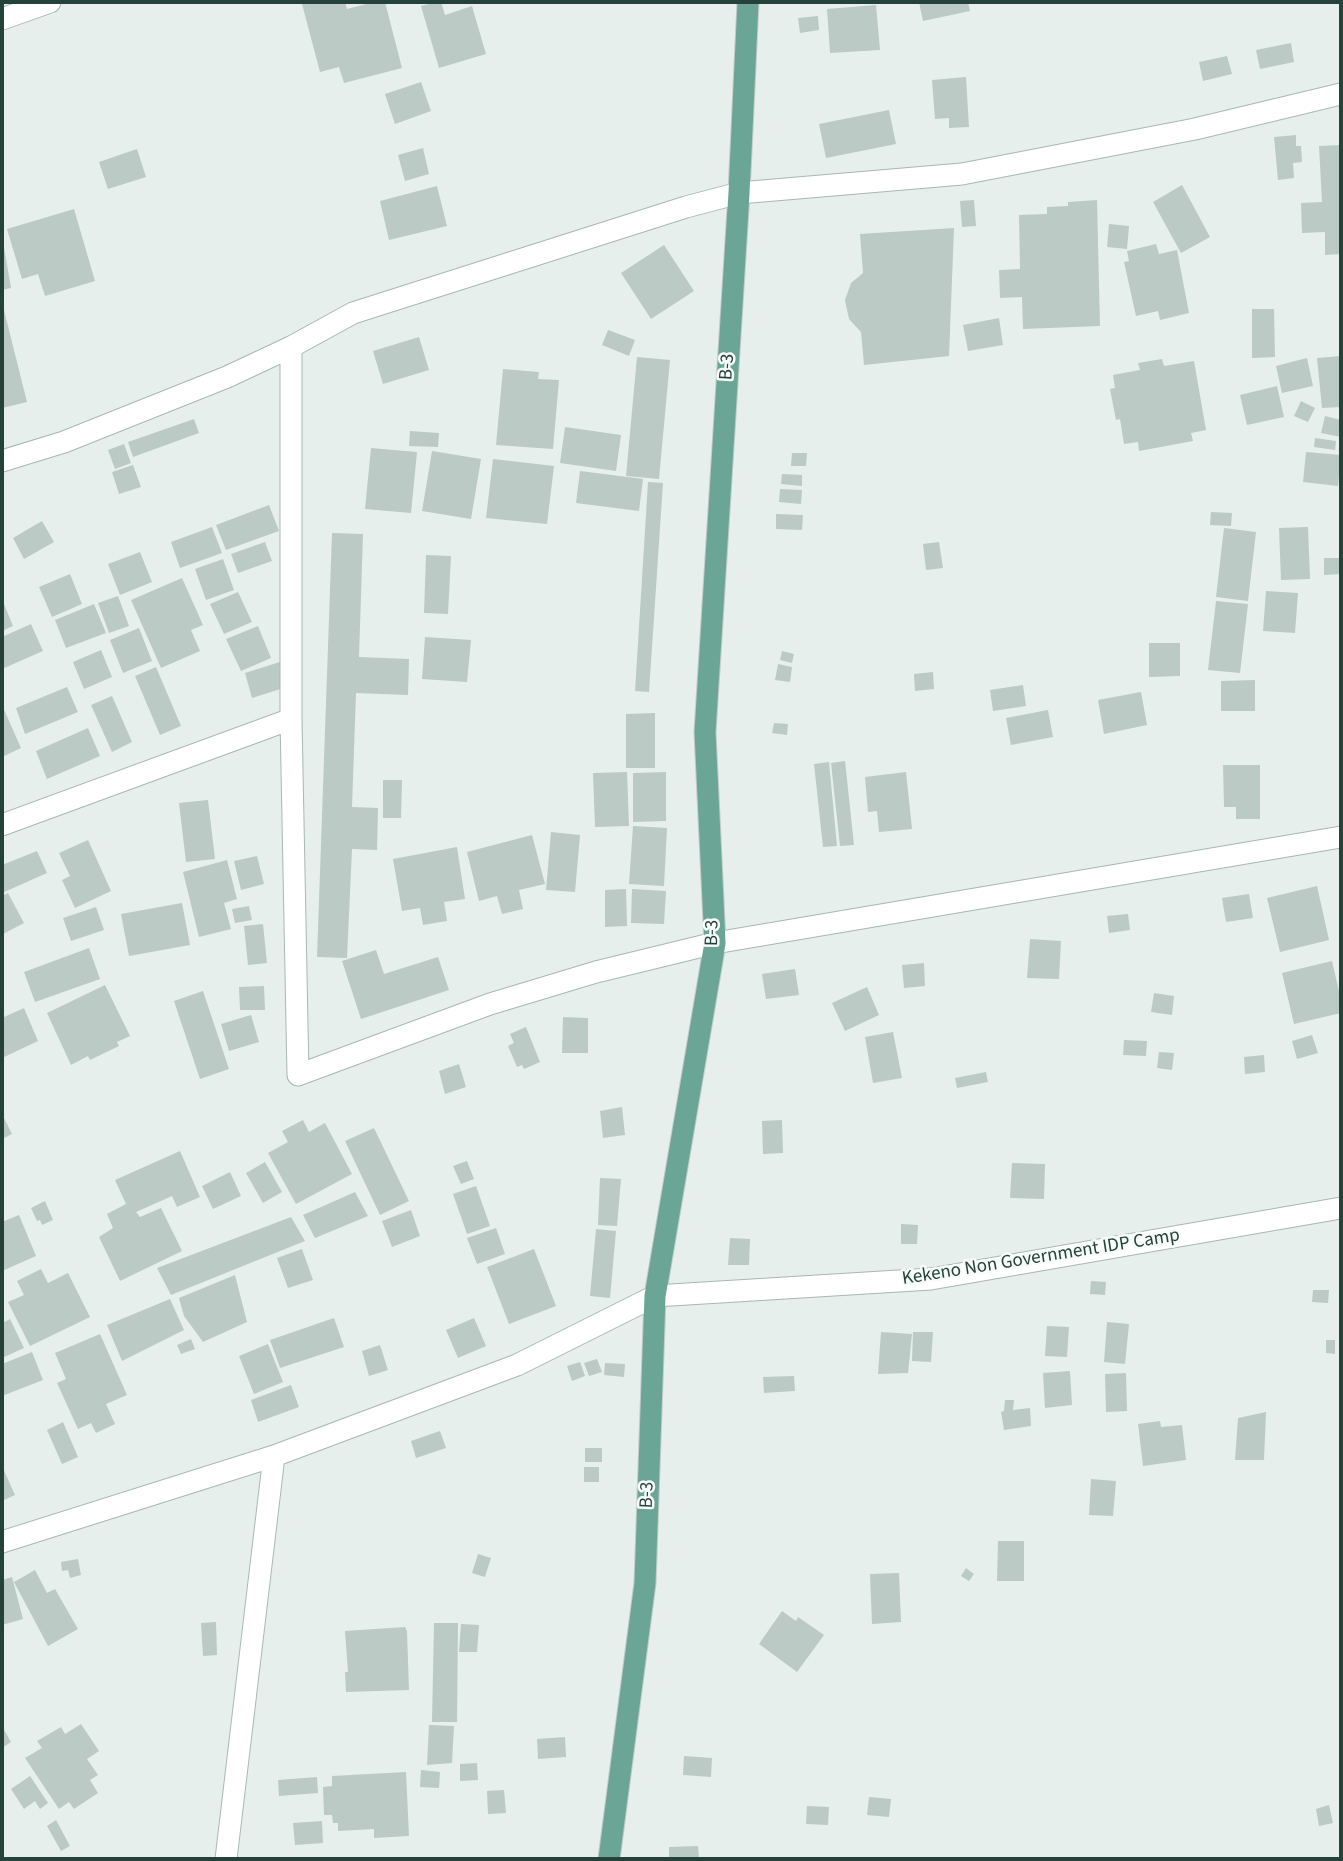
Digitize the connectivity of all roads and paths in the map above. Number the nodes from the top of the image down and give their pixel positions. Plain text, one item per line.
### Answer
1 (50, 2) edge
2 (748, 2) edge
3 (2, 19) edge
4 (1341, 94) edge
5 (738, 193) junction
6 (291, 347) junction
7 (2, 461) edge
8 (291, 719) junction
9 (2, 825) edge
10 (1341, 837) edge
11 (715, 943) junction
12 (1341, 1208) edge
13 (655, 1296) junction
14 (274, 1456) junction
15 (2, 1542) edge
16 (226, 1859) edge
17 (609, 1859) edge

1 - 3 street
2 - 5 main road, B-3
4 - 5 street
5 - 6 street
5 - 11 main road, B-3
6 - 7 street
6 - 8 street
8 - 9 street
8 - 11 street
10 - 11 street
11 - 13 main road, B-3
12 - 13 street, Kekeno Non Government IDP Camp
13 - 14 street
13 - 17 main road, B-3
14 - 15 street
14 - 16 street

